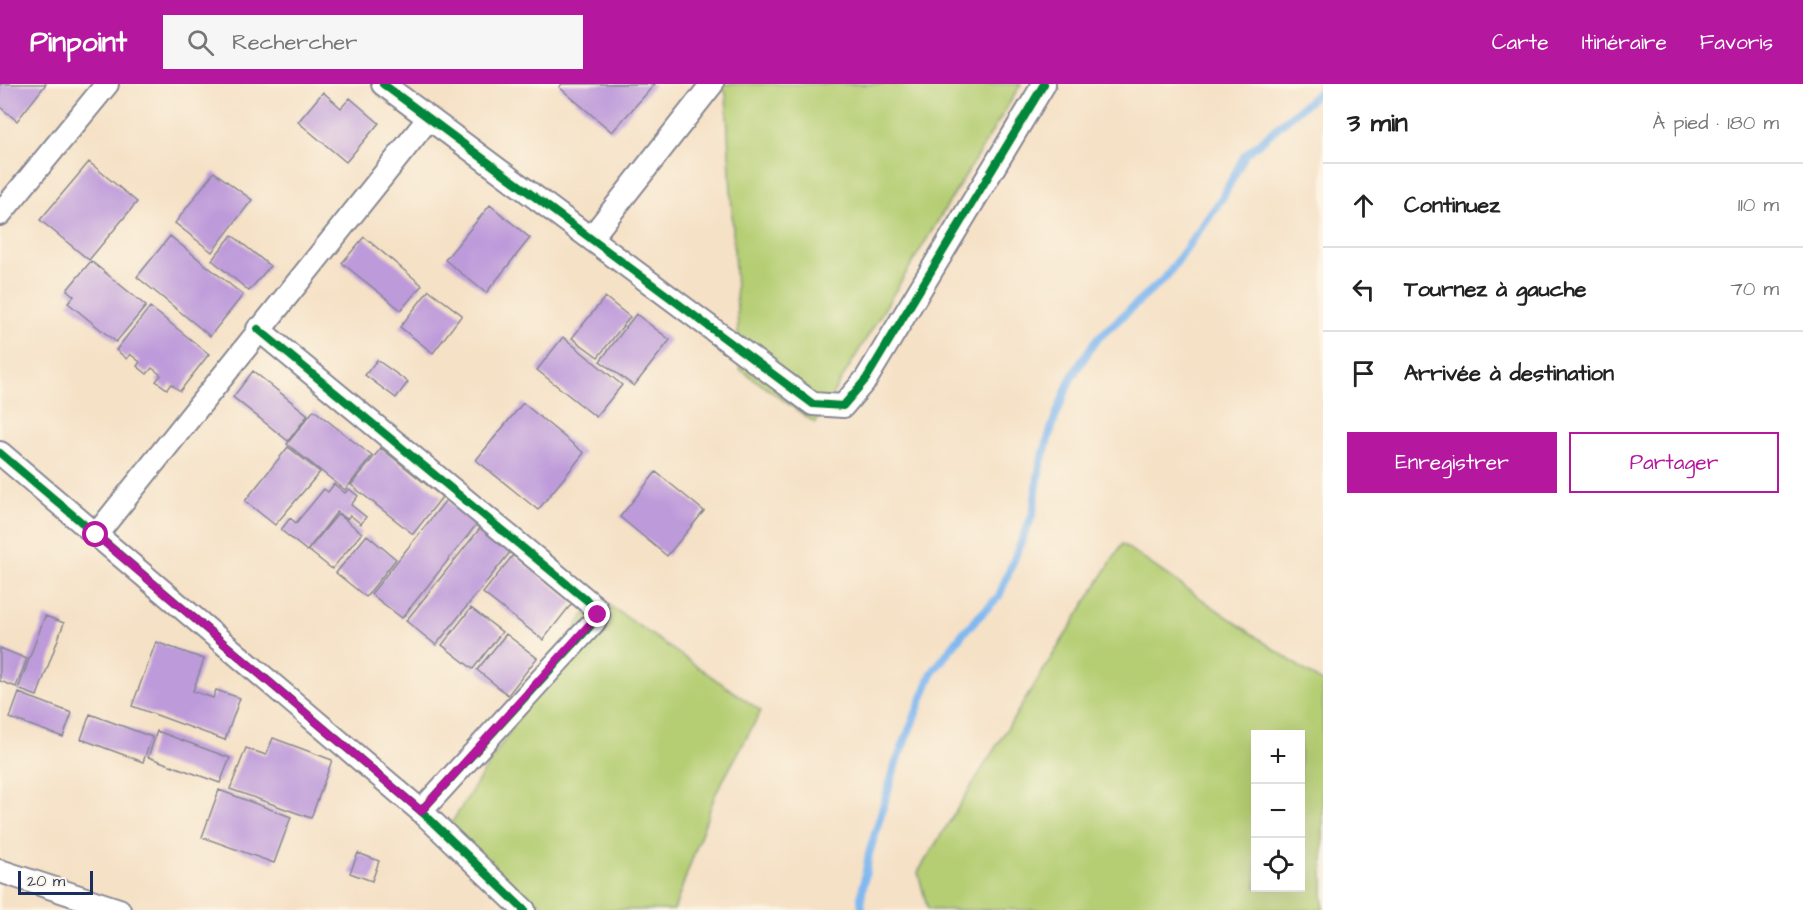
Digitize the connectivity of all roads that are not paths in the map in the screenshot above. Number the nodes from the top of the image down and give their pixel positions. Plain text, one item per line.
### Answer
1 (107, 84) edge
2 (383, 84) edge
3 (712, 84) edge
4 (1044, 84) edge
5 (429, 118) junction
6 (0, 214) edge
7 (591, 238) junction
8 (258, 329) junction
9 (0, 453) edge
10 (96, 535) junction
11 (421, 811) junction
12 (0, 872) edge
13 (119, 910) edge
14 (524, 910) edge

1 - 6 street
2 - 5 street
3 - 7 street
4 - 7 street
5 - 7 street
5 - 8 street
8 - 10 street
8 - 11 street
9 - 10 street
10 - 11 street
11 - 14 street
12 - 13 street

